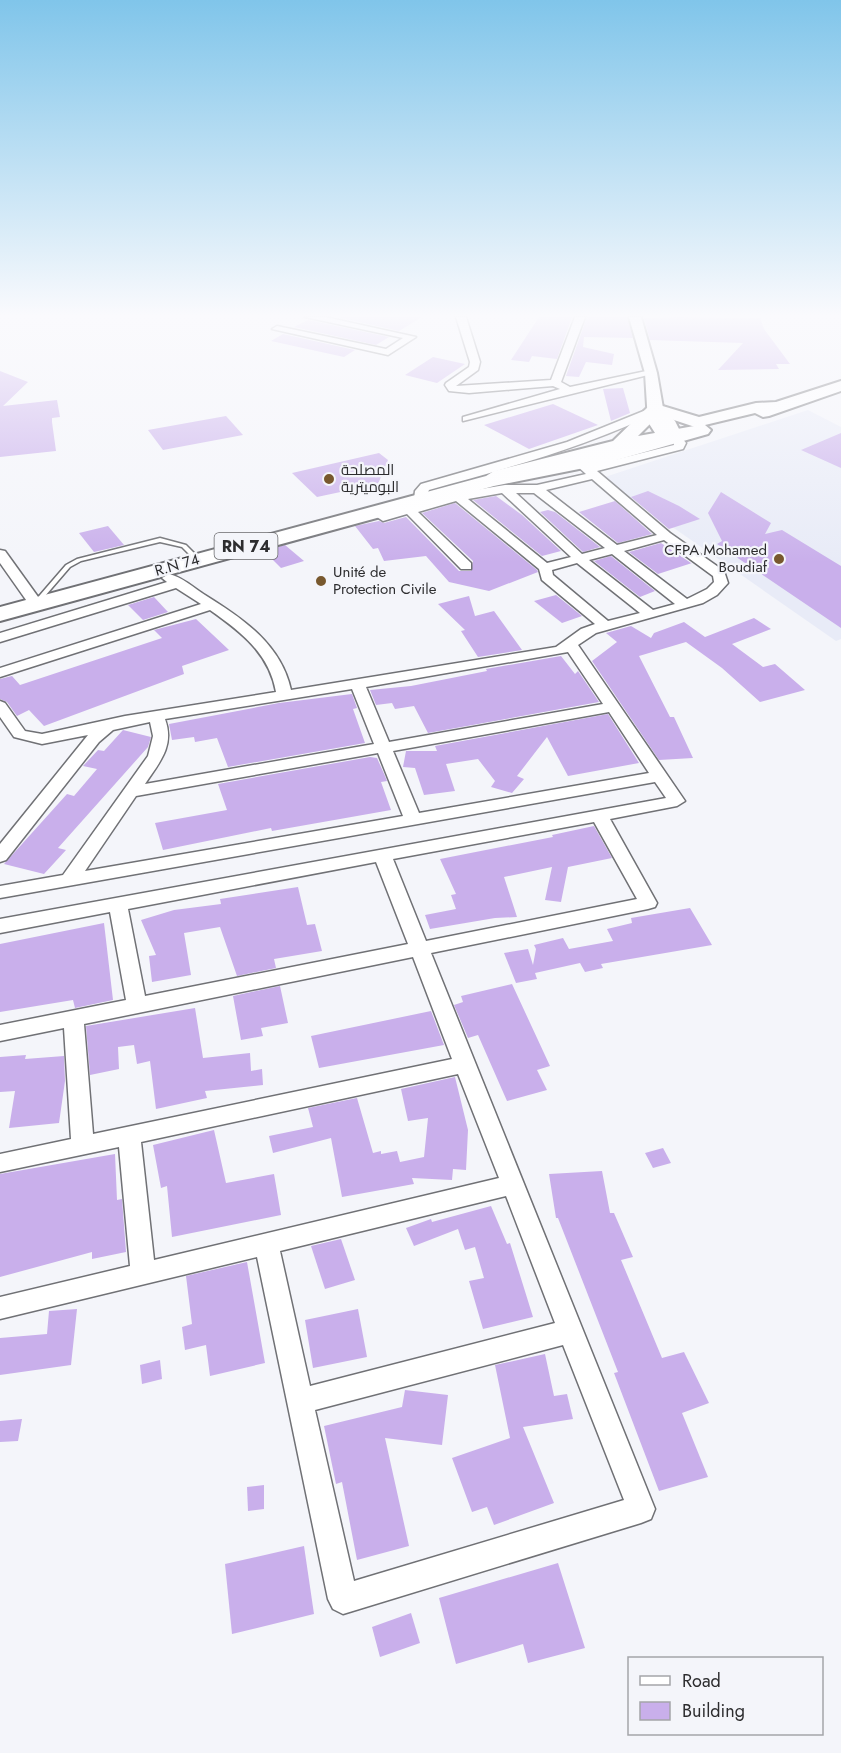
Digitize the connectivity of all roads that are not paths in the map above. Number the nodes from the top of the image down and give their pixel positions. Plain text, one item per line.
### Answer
1 (538, 399) edge
2 (655, 399) edge
3 (804, 399) edge
4 (780, 407) junction
5 (656, 409) junction
6 (467, 419) dead end
7 (670, 437) junction
8 (618, 445) junction
9 (588, 470) junction
10 (489, 481) junction
11 (537, 489) junction
12 (458, 497) junction
13 (414, 504) junction
14 (383, 517) dead end
15 (666, 536) junction
16 (614, 551) junction
17 (0, 554) edge
18 (196, 559) junction
19 (581, 560) junction
20 (466, 566) dead end
21 (545, 568) junction
22 (158, 570) junction
23 (178, 583) junction
24 (36, 604) junction
25 (684, 604) junction
26 (210, 606) junction
27 (0, 614) edge
28 (650, 614) junction
29 (606, 626) junction
30 (0, 638) edge
31 (571, 646) junction
32 (0, 673) edge
33 (357, 684) junction
34 (284, 695) junction
35 (0, 706) edge
36 (613, 707) junction
37 (156, 716) junction
38 (107, 727) junction
39 (382, 748) junction
40 (659, 776) junction
41 (130, 792) junction
42 (599, 815) junction
43 (413, 819) junction
44 (382, 854) junction
45 (0, 856) edge
46 (69, 880) junction
47 (0, 892) edge
48 (118, 904) junction
49 (0, 926) edge
50 (420, 951) junction
51 (137, 1006) junction
52 (73, 1019) junction
53 (0, 1033) edge
54 (465, 1064) junction
55 (129, 1135) junction
56 (83, 1145) junction
57 (0, 1162) edge
58 (512, 1185) junction
59 (266, 1243) junction
60 (143, 1273) junction
61 (0, 1308) edge
62 (570, 1331) junction
63 (300, 1401) junction

1 - 6 street
2 - 5 street
3 - 4 main road, R.N 74 / RN 74
4 - 5 main road
4 - 7 main road, R.N 74 / RN 74
5 - 7 street
5 - 8 main road
5 - 10 street
7 - 8 main road, R.N 74 / RN 74
7 - 9 main road, R.N 74 / RN 74
8 - 10 main road, R.N 74 / RN 74
9 - 10 main road, R.N 74 / RN 74
9 - 11 street
9 - 15 street
10 - 11 street
10 - 12 street
10 - 13 main road, R.N 74 / RN 74
10 - 19 street
11 - 16 street
12 - 13 street
12 - 21 street
13 - 14 street
13 - 18 main road, R.N 74 / RN 74
13 - 20 street
15 - 16 street
15 - 25 street
16 - 19 street
16 - 25 street
17 - 24 street
18 - 22 main road, R.N 74 / RN 74
18 - 24 lane
19 - 21 street
19 - 28 street
21 - 29 street
22 - 23 street
22 - 24 main road, R.N 74 / RN 74
23 - 26 street
23 - 30 street
24 - 27 main road, R.N 74 / RN 74
25 - 28 street
26 - 32 street
26 - 34 street
28 - 29 street
29 - 31 street
31 - 33 street
31 - 36 street
33 - 34 street
33 - 39 street
34 - 37 street
35 - 38 street
36 - 39 street
36 - 40 street
37 - 38 street
37 - 41 street
38 - 45 street
39 - 41 street
39 - 43 street
40 - 42 street
40 - 43 street
41 - 46 street
42 - 44 street
42 - 50 street
43 - 46 street
44 - 48 street
44 - 50 street
46 - 47 street
48 - 49 street
48 - 51 street
50 - 51 street
50 - 54 street
51 - 52 street
52 - 53 street
52 - 56 street
54 - 55 street
54 - 58 street
55 - 56 street
55 - 60 street
56 - 57 street
58 - 59 street
58 - 62 street
59 - 60 street
59 - 63 street
60 - 61 street
62 - 63 street
62 - 63 street

